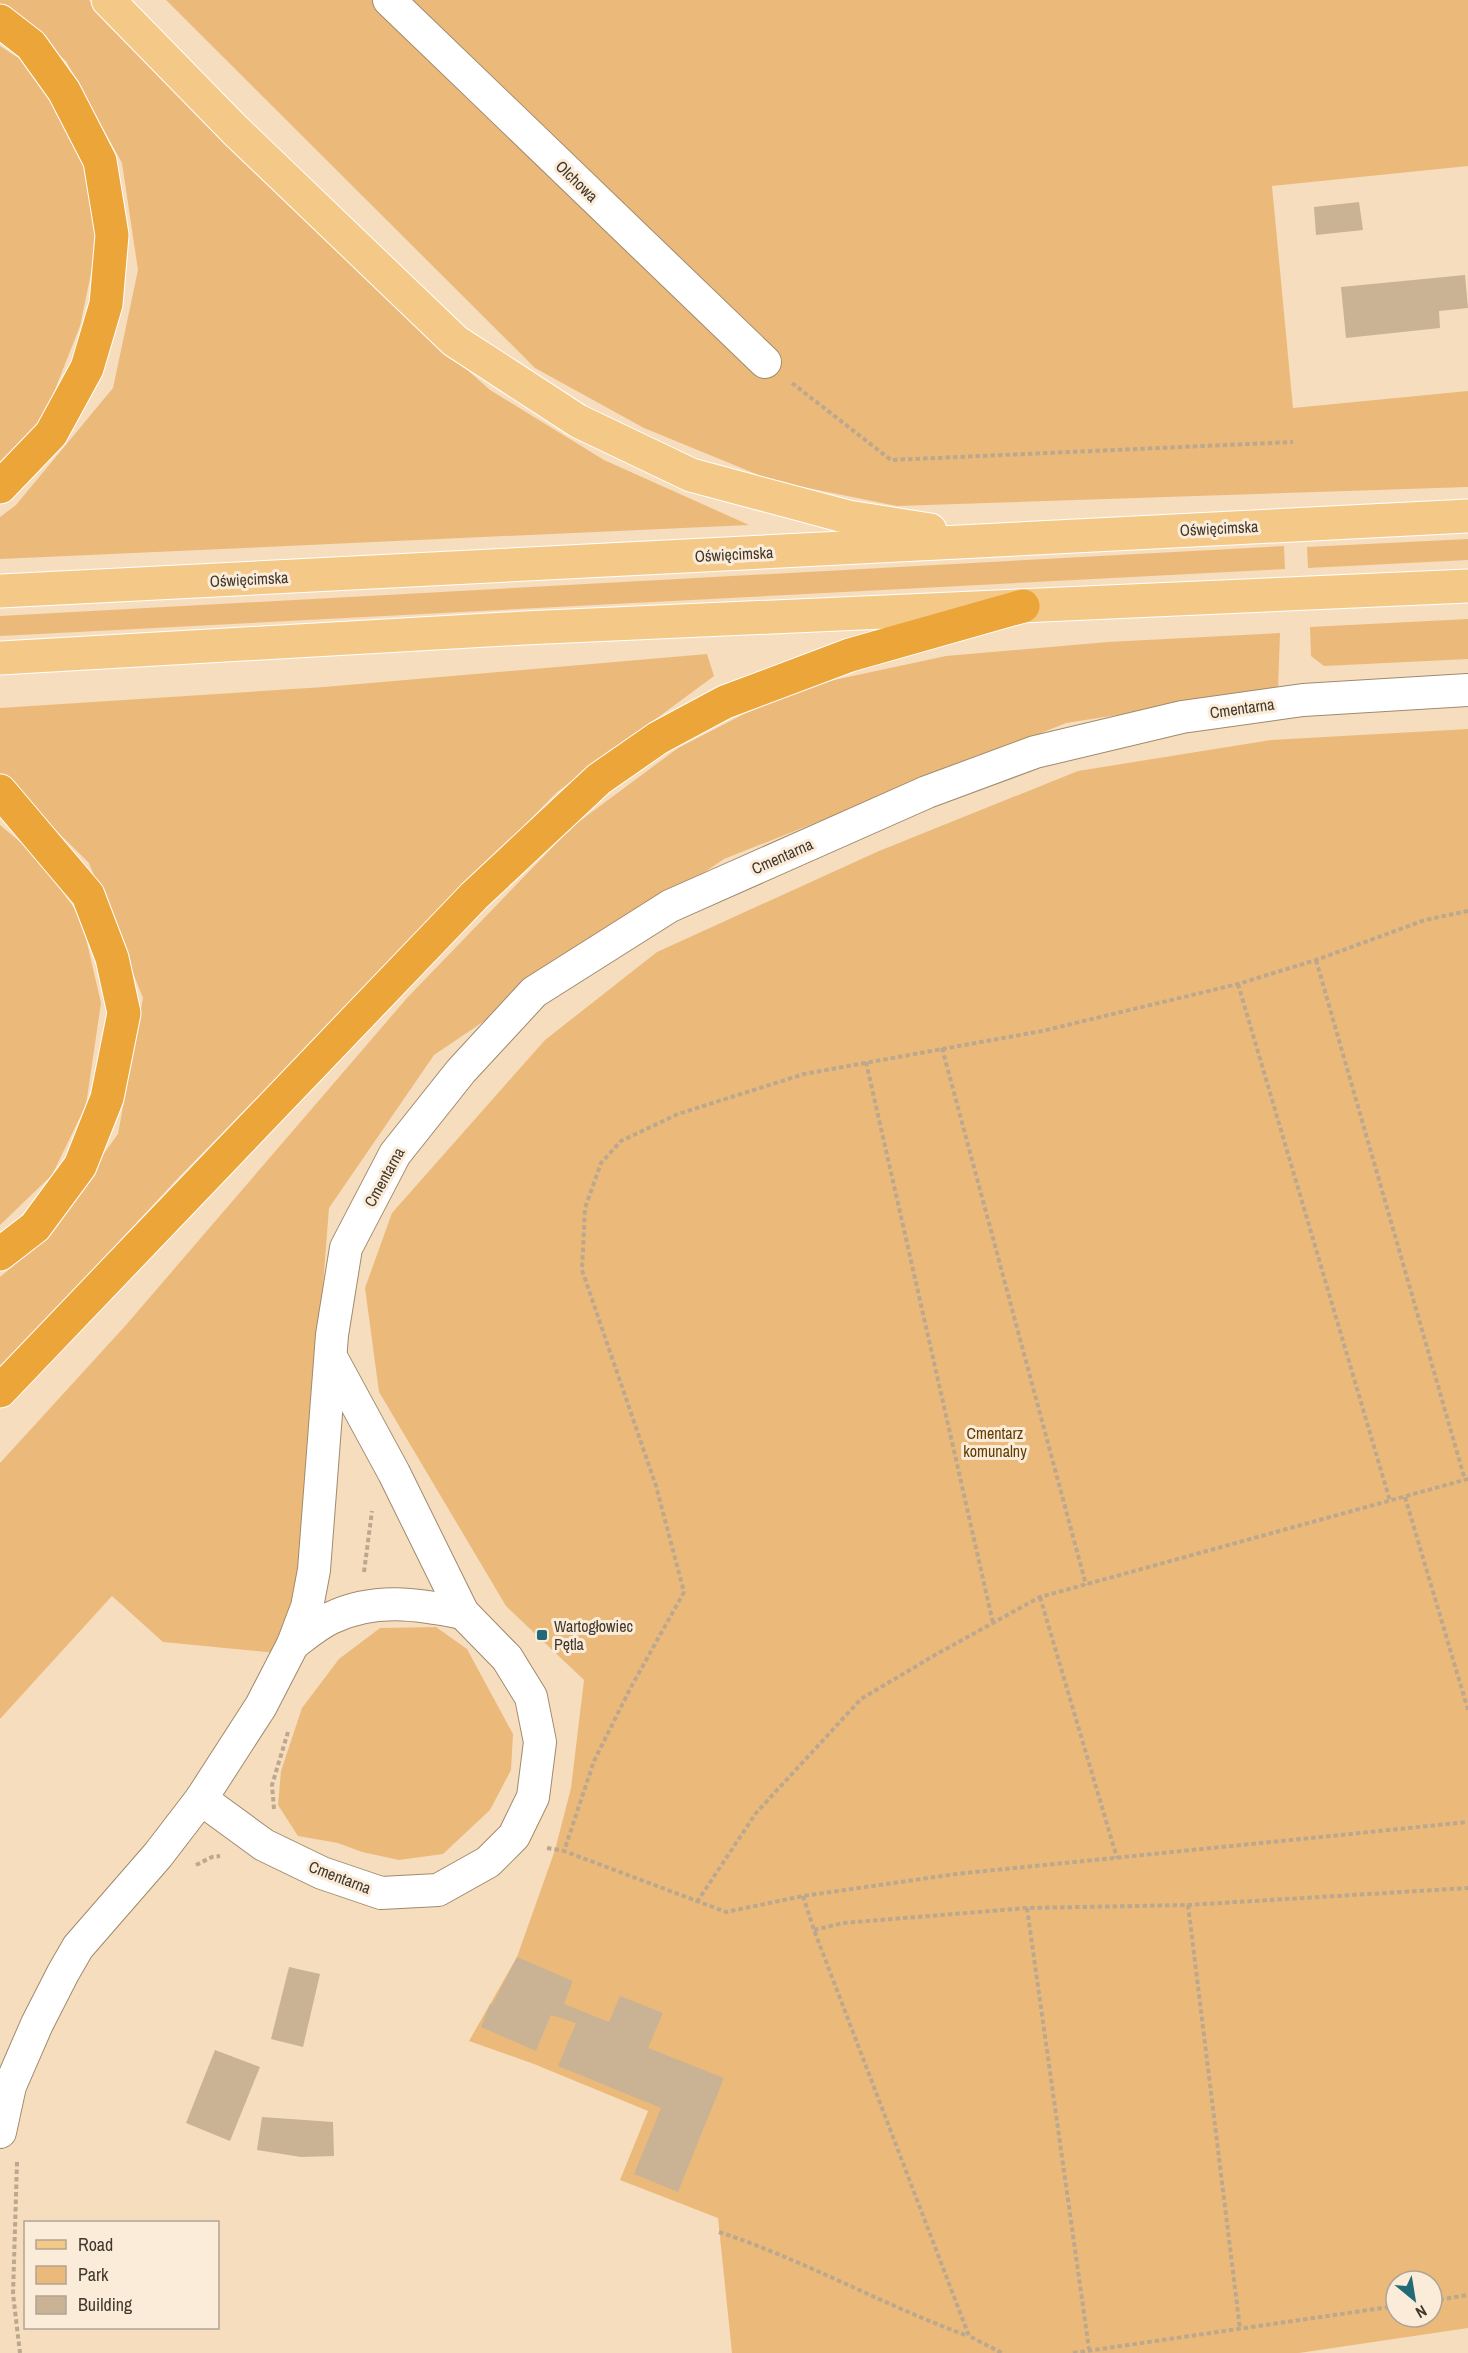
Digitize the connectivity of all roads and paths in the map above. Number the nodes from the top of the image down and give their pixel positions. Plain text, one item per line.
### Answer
1 (108, 0) edge
2 (389, 0) edge
3 (0, 21) edge
4 (765, 362) joint
5 (1293, 442) dead end
6 (0, 487) edge
7 (1468, 516) edge
8 (1000, 540) junction
9 (1468, 586) edge
10 (0, 591) edge
11 (1023, 606) junction
12 (0, 658) edge
13 (1468, 690) edge
14 (0, 791) edge
15 (1468, 911) edge
16 (1316, 960) junction
17 (1238, 984) junction
18 (942, 1048) junction
19 (866, 1062) junction
20 (0, 1254) edge
21 (331, 1357) junction
22 (0, 1391) edge
23 (1466, 1480) edge
24 (1405, 1497) junction
25 (1390, 1501) junction
26 (1086, 1585) junction
27 (1040, 1597) junction
28 (463, 1613) junction
29 (993, 1623) junction
30 (293, 1644) junction
31 (1468, 1710) edge
32 (201, 1799) junction
33 (1468, 1822) edge
34 (555, 1850) dead end
35 (564, 1851) junction
36 (222, 1856) dead end
37 (1117, 1858) junction
38 (192, 1867) dead end
39 (1468, 1888) edge
40 (803, 1896) junction
41 (697, 1902) junction
42 (1188, 1905) junction
43 (1027, 1908) junction
44 (814, 1930) junction
45 (8, 2144) edge
46 (719, 2232) dead end
47 (1468, 2295) edge
48 (1444, 2299) edge
49 (1384, 2308) edge
50 (1240, 2329) junction
51 (969, 2336) junction
52 (1089, 2349) junction
53 (20, 2353) edge
54 (1002, 2353) edge
55 (1073, 2353) edge

1 - 8 main road
2 - 4 street, Olchowa
3 - 6 highway
4 - 5 path
7 - 8 main road, Oświęcimska
8 - 10 main road, Oświęcimska
9 - 11 main road
11 - 12 main road
11 - 22 highway
13 - 21 street, Cmentarna
14 - 20 highway
15 - 16 path
16 - 17 path
16 - 23 path
17 - 18 path
17 - 25 path
18 - 19 path
18 - 26 path
19 - 29 path
19 - 35 path
21 - 28 street, Cmentarna
21 - 30 street, Cmentarna
23 - 24 path
24 - 25 path
24 - 31 path
25 - 26 path
26 - 27 path
27 - 29 path
27 - 37 path
28 - 30 street, Cmentarna
28 - 32 street, Cmentarna
29 - 41 path
30 - 32 street, Cmentarna
32 - 45 street, Cmentarna
33 - 37 path
34 - 35 path
35 - 41 path
36 - 38 path
37 - 40 path
39 - 42 path
40 - 41 path
40 - 44 path
42 - 43 path
42 - 50 path
43 - 44 path
43 - 52 path
44 - 51 path
45 - 53 path
46 - 51 path
47 - 48 path
49 - 50 path
50 - 52 path
51 - 54 path
52 - 55 path

